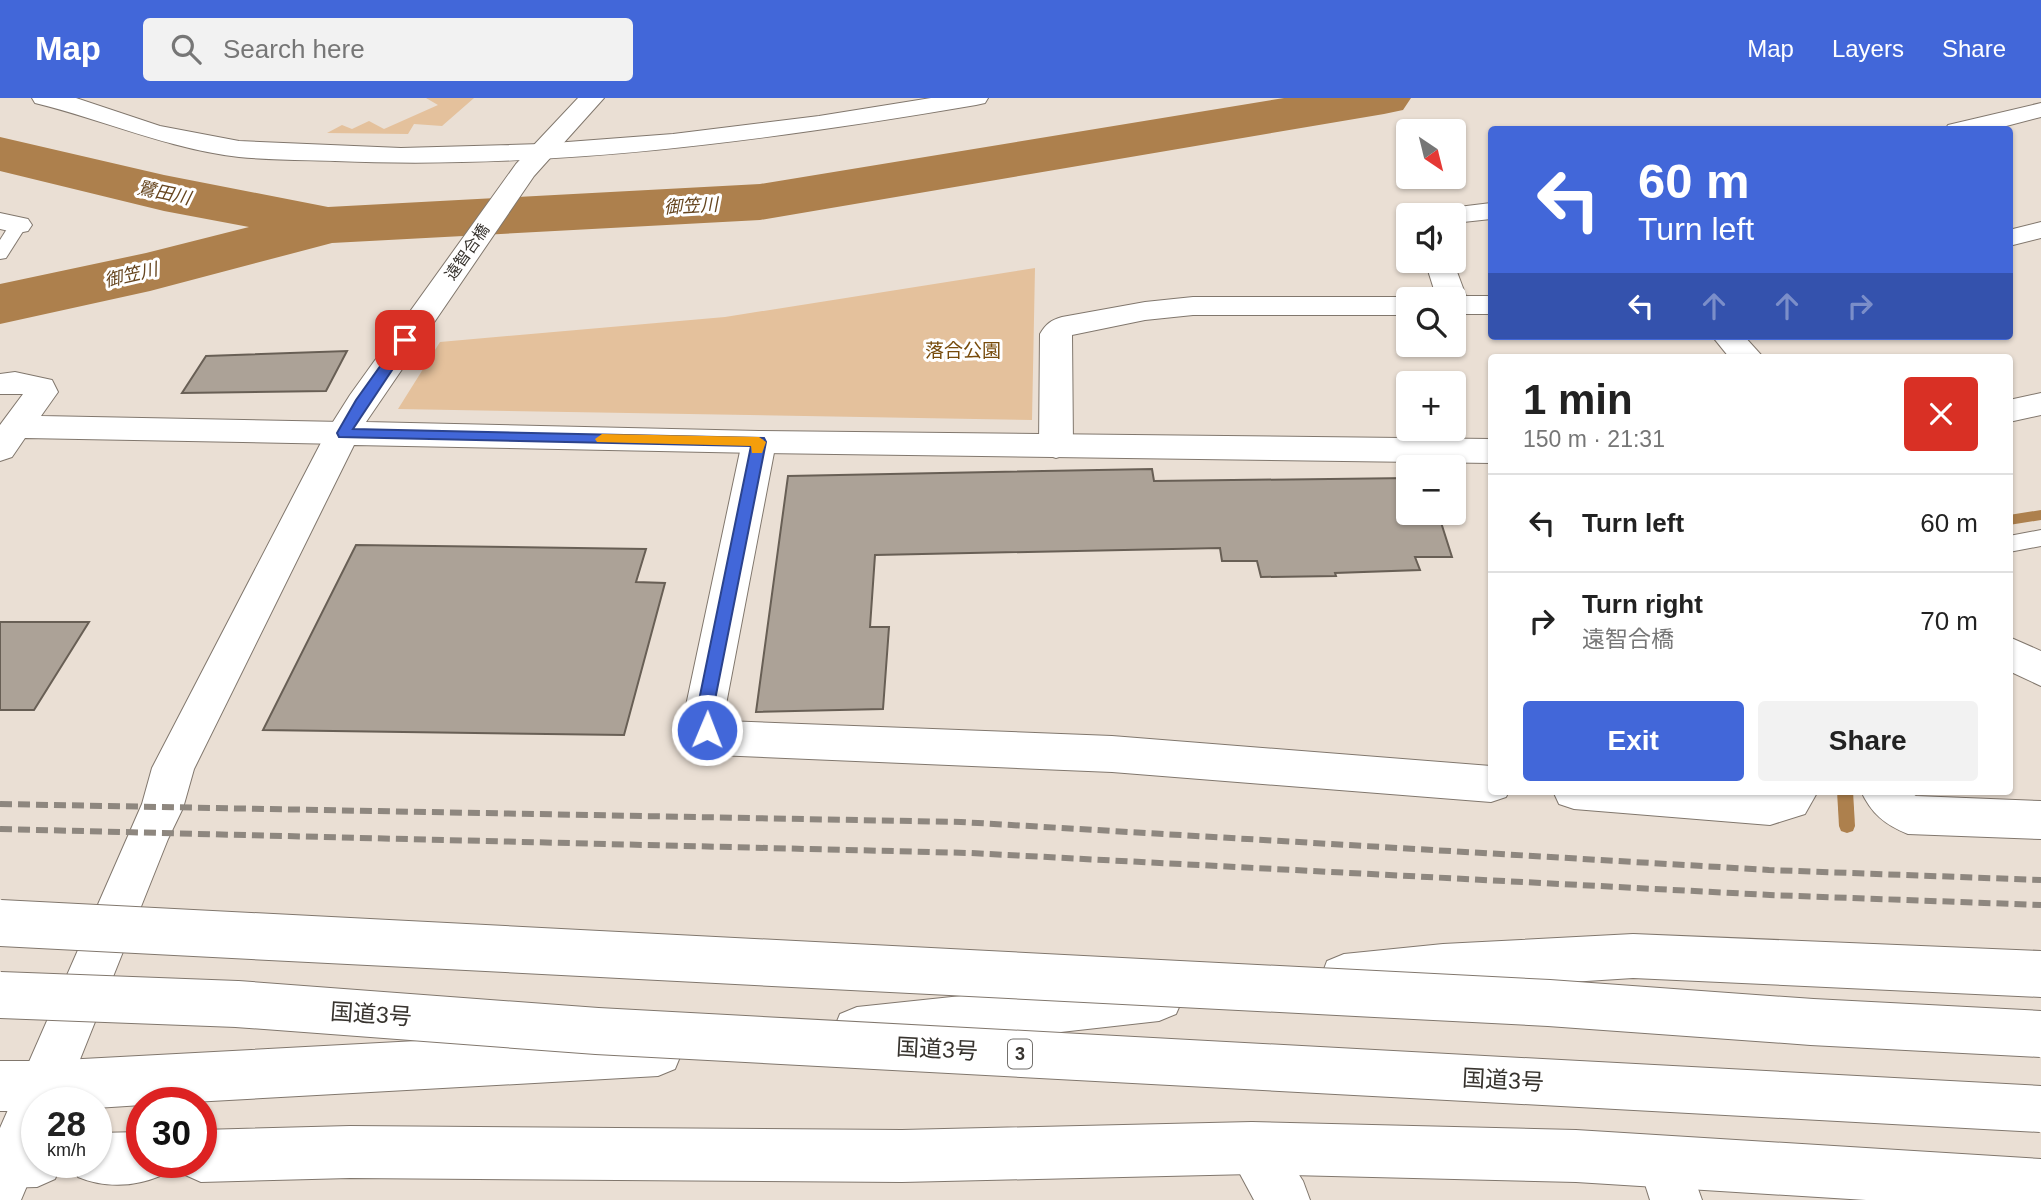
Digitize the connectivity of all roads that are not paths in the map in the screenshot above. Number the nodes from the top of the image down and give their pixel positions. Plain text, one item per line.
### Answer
1 (44, 98) edge
2 (592, 98) edge
3 (976, 98) edge
4 (102, 103) edge
5 (2041, 110) edge
6 (2006, 118) junction
7 (1973, 126) edge
8 (2041, 139) edge
9 (533, 161) junction
10 (1488, 211) edge
11 (1466, 214) edge
12 (9, 223) edge
13 (2041, 230) edge
14 (2013, 237) edge
15 (0, 254) edge
16 (1466, 305) edge
17 (1488, 305) edge
18 (1396, 306) edge
19 (1731, 340) edge
20 (1744, 354) edge
21 (0, 384) edge
22 (2041, 404) edge
23 (2013, 410) edge
24 (352, 418) junction
25 (9, 438) edge
26 (759, 442) junction
27 (1056, 446) junction
28 (1488, 451) edge
29 (2041, 538) edge
30 (2013, 543) edge
31 (2013, 654) edge
32 (2041, 670) edge
33 (1488, 784) edge
34 (1626, 795) edge
35 (1794, 795) edge
36 (1884, 795) edge
37 (2041, 820) edge
38 (0, 923) edge
39 (2041, 974) edge
40 (0, 995) edge
41 (2041, 1034) edge
42 (34, 1087) edge
43 (112, 1089) edge
44 (2041, 1110) edge
45 (21, 1132) edge
46 (1252, 1148) junction
47 (217, 1156) edge
48 (12, 1168) edge
49 (1670, 1181) edge
50 (2041, 1185) edge
51 (1284, 1200) edge

1 - 4 main road
2 - 9 main road, 遠智合橋
3 - 9 main road
4 - 9 main road
5 - 6 main road
6 - 7 main road
6 - 8 main road
9 - 24 main road, 遠智合橋
10 - 11 main road
12 - 15 lane
13 - 14 main road
16 - 17 main road
18 - 27 main road
19 - 20 main road
21 - 25 main road
22 - 23 main road
24 - 25 main road
24 - 26 main road
24 - 42 main road, 遠智合橋
26 - 27 main road
26 - 33 main road
27 - 28 main road
29 - 30 lane
31 - 32 main road
34 - 35 main road
36 - 37 main road
38 - 41 main road, bridge
39 - 43 main road, 3
40 - 44 main road, 国道3号 / 3, bridge
45 - 48 main road, 遠智合橋
46 - 47 main road
46 - 49 main road
46 - 51 main road
49 - 50 main road

